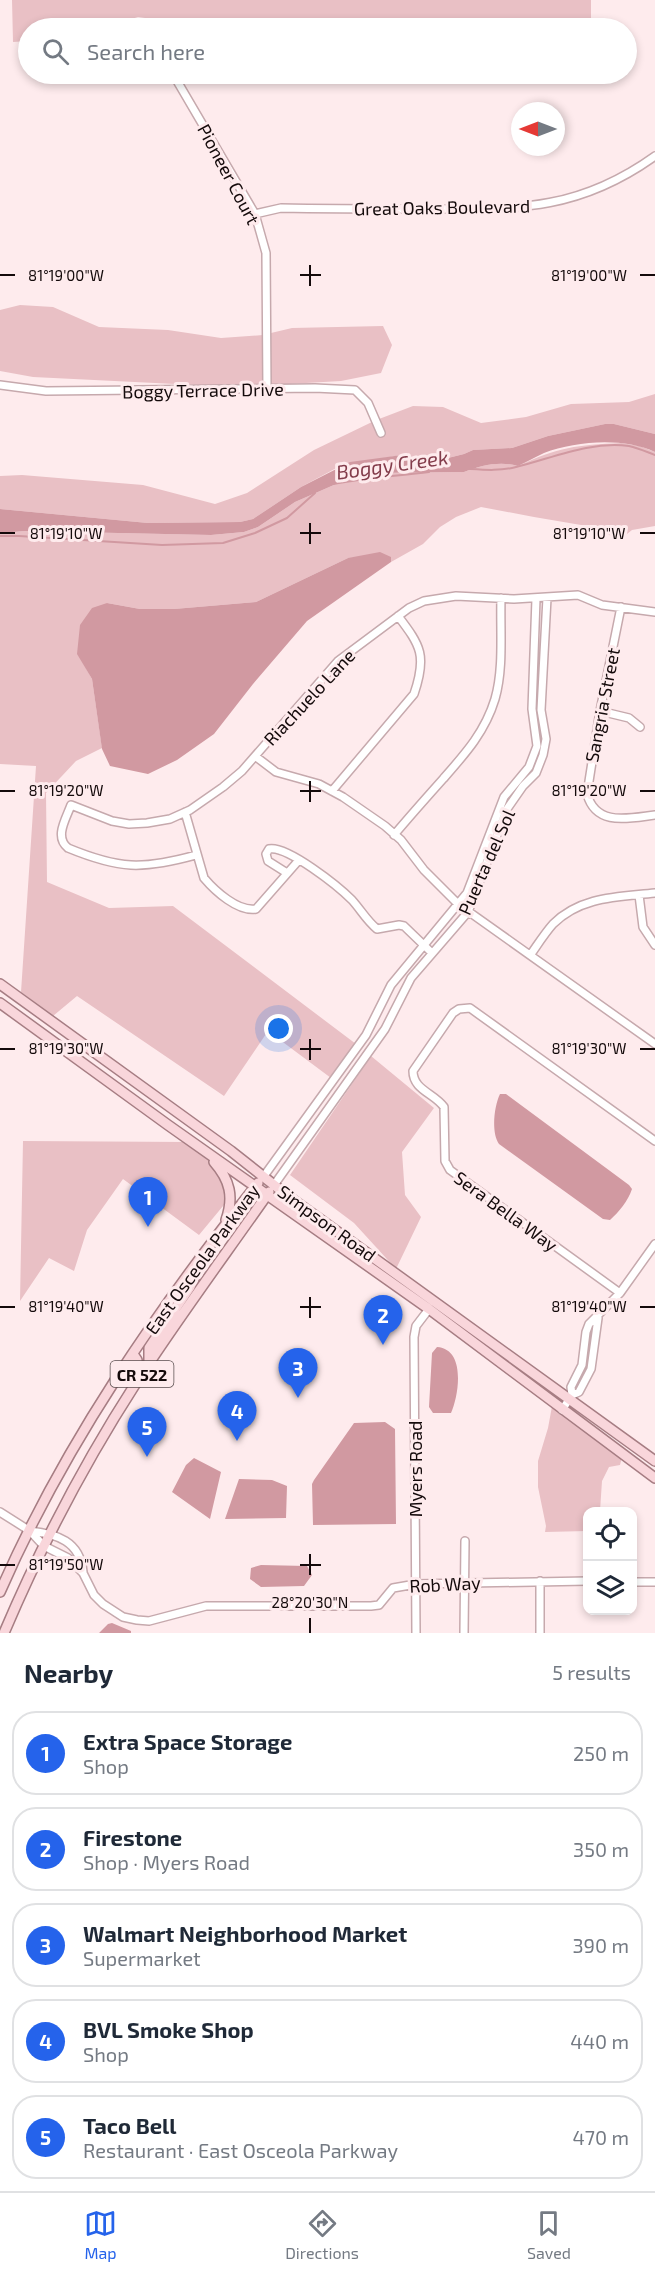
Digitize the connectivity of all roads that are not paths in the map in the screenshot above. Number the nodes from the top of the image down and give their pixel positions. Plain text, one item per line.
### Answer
1 (178, 84) edge
2 (655, 156) edge
3 (255, 214) junction
4 (0, 386) edge
5 (267, 389) junction
6 (381, 433) dead end
7 (501, 598) junction
8 (547, 598) junction
9 (536, 599) junction
10 (621, 607) junction
11 (655, 612) edge
12 (398, 616) junction
13 (600, 711) junction
14 (640, 727) dead end
15 (255, 756) junction
16 (332, 791) junction
17 (184, 813) junction
18 (655, 815) edge
19 (394, 835) junction
20 (196, 855) junction
21 (299, 860) junction
22 (288, 873) junction
23 (655, 893) edge
24 (639, 895) junction
25 (458, 904) junction
26 (468, 912) junction
27 (424, 945) junction
28 (655, 945) edge
29 (432, 953) junction
30 (531, 954) junction
31 (0, 984) edge
32 (1, 1004) edge
33 (376, 1016) junction
34 (389, 1022) junction
35 (58, 1027) junction
36 (655, 1044) edge
37 (655, 1141) edge
38 (202, 1149) junction
39 (264, 1176) junction
40 (274, 1185) junction
41 (256, 1186) junction
42 (267, 1195) junction
43 (221, 1231) junction
44 (655, 1244) edge
45 (201, 1257) junction
46 (401, 1289) junction
47 (417, 1289) junction
48 (620, 1293) junction
49 (429, 1309) junction
50 (447, 1311) junction
51 (133, 1354) junction
52 (149, 1363) junction
53 (135, 1385) junction
54 (570, 1397) junction
55 (562, 1410) junction
56 (655, 1461) edge
57 (655, 1478) edge
58 (0, 1512) edge
59 (30, 1531) junction
60 (50, 1533) junction
61 (465, 1541) dead end
62 (44, 1546) junction
63 (83, 1574) junction
64 (540, 1581) junction
65 (583, 1581) edge
66 (2, 1582) edge
67 (464, 1582) junction
68 (637, 1582) edge
69 (655, 1582) edge
70 (416, 1584) junction
71 (0, 1593) edge
72 (4, 1633) edge
73 (416, 1633) edge
74 (464, 1633) edge
75 (540, 1633) edge

1 - 3 street, Pioneer Court
2 - 3 street, Great Oaks Boulevard
3 - 5 street, Pioneer Court
4 - 5 street, Boggy Terrace Drive
5 - 6 street, Boggy Terrace Drive
7 - 9 street, Riachuelo Lane
7 - 12 street, Riachuelo Lane
7 - 19 street
8 - 9 street, Riachuelo Lane
8 - 10 street, Riachuelo Lane
8 - 26 street, Puerta del Sol
9 - 25 street, Puerta del Sol
10 - 11 street
10 - 13 street, Sangria Street
12 - 15 street, Riachuelo Lane
12 - 16 street
13 - 14 street
13 - 18 street, Sangria Street
15 - 16 street
15 - 17 street, Riachuelo Lane
16 - 19 street
17 - 20 street
17 - 20 street, Riachuelo Lane
19 - 25 street
20 - 22 street
21 - 22 street
21 - 22 street
21 - 27 street
23 - 24 street
24 - 28 street
24 - 30 street
25 - 26 street
25 - 27 street, Puerta del Sol
26 - 29 street, Puerta del Sol
26 - 30 street
27 - 29 street
27 - 33 street, Puerta del Sol
29 - 34 street, Puerta del Sol
30 - 36 street
31 - 35 main road, Simpson Road
32 - 35 main road
32 - 38 main road, Simpson Road / CR 522
33 - 34 street
33 - 39 street, Puerta del Sol
34 - 40 street, Puerta del Sol
35 - 39 main road, Simpson Road
37 - 48 street, Sera Bella Way
38 - 41 main road, Simpson Road
38 - 43 main road, CR 522
39 - 40 main road, Simpson Road
39 - 41 main road, East Osceola Parkway
40 - 42 main road, East Osceola Parkway / CR 522
40 - 47 main road, Simpson Road
41 - 42 main road, Simpson Road
41 - 43 main road, East Osceola Parkway
42 - 46 main road, Simpson Road
42 - 52 main road, East Osceola Parkway / CR 522
43 - 45 main road, East Osceola Parkway / CR 522
44 - 48 street
45 - 51 main road, East Osceola Parkway / CR 522
45 - 52 main road
46 - 47 main road
46 - 49 main road, Simpson Road
47 - 50 main road, Simpson Road
48 - 54 street
49 - 50 main road
49 - 55 main road, Simpson Road
49 - 70 street, Myers Road
50 - 54 main road, Simpson Road
51 - 53 main road
51 - 59 main road, East Osceola Parkway / CR 522
52 - 53 main road, East Osceola Parkway / CR 522
53 - 60 main road, East Osceola Parkway / CR 522
54 - 55 street
54 - 56 main road, Simpson Road
55 - 57 main road, Simpson Road
58 - 59 street
59 - 60 street, Rob Way
59 - 62 street, Rob Way
59 - 66 main road, East Osceola Parkway / CR 522
60 - 62 main road, East Osceola Parkway / CR 522
60 - 63 street, Rob Way
61 - 67 street
62 - 63 street, Rob Way
62 - 72 main road, East Osceola Parkway / CR 522
63 - 70 street, Rob Way
64 - 65 street, Rob Way
64 - 67 street, Rob Way
64 - 75 street
66 - 71 main road, East Osceola Parkway / CR 522
67 - 70 street, Rob Way
67 - 74 street
68 - 69 street
70 - 73 street, Myers Road

